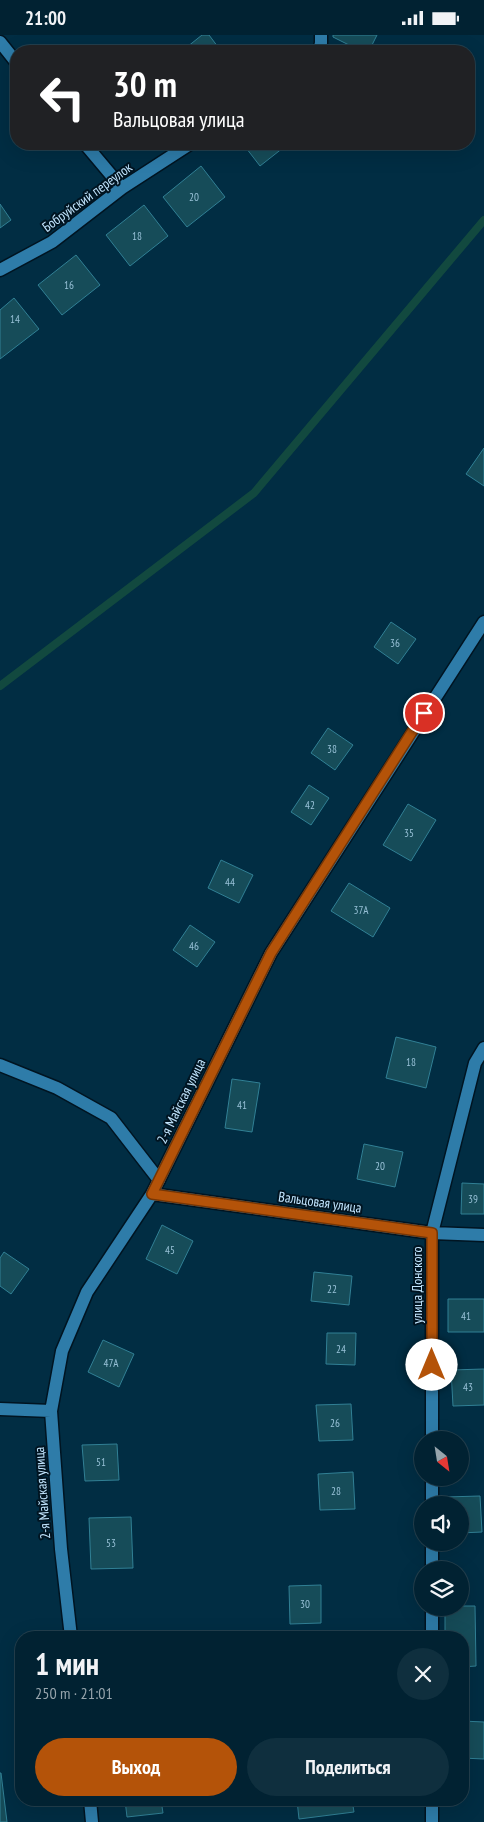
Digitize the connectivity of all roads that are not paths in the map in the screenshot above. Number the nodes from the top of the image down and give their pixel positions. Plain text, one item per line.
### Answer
1 (0, 43) edge
2 (10, 55) edge
3 (90, 150) edge
4 (181, 150) edge
5 (122, 188) junction
6 (0, 270) edge
7 (484, 622) edge
8 (484, 1048) edge
9 (0, 1065) edge
10 (159, 1180) junction
11 (152, 1194) junction
12 (432, 1233) junction
13 (484, 1235) edge
14 (0, 1409) edge
15 (51, 1411) junction
16 (432, 1431) edge
17 (432, 1616) edge
18 (70, 1631) edge
19 (432, 1631) edge
20 (91, 1806) edge
21 (432, 1806) edge
22 (92, 1822) edge
23 (432, 1822) edge

1 - 2 street
3 - 5 street
4 - 5 street, Бобруйский переулок
5 - 6 street, Бобруйский переулок
7 - 10 street, 2-я Майская улица
8 - 12 street, улица Донского
9 - 10 street
10 - 11 street, 2-я Майская улица
11 - 12 street, Вальцовая улица
11 - 15 street, 2-я Майская улица
12 - 13 street, Вальцовая улица
12 - 16 street, улица Донского
14 - 15 street
15 - 18 street, 2-я Майская улица
17 - 19 street
20 - 22 street
21 - 23 street

